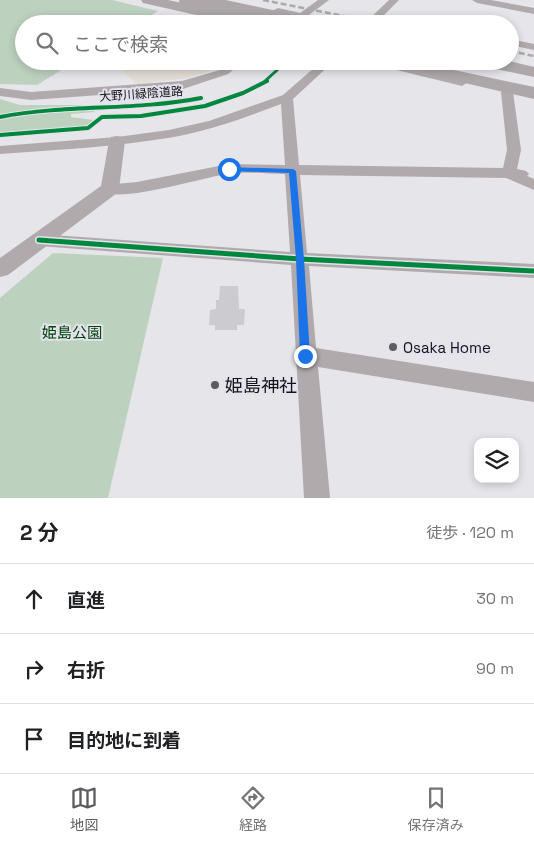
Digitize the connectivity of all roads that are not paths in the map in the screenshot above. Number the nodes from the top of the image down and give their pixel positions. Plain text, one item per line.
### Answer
1 (148, 0) edge
2 (187, 0) edge
3 (221, 0) edge
4 (324, 0) edge
5 (394, 0) edge
6 (477, 0) edge
7 (534, 11) edge
8 (217, 15) edge
9 (267, 15) edge
10 (277, 15) edge
11 (306, 15) edge
12 (378, 15) edge
13 (519, 44) edge
14 (534, 47) edge
15 (519, 62) edge
16 (534, 64) edge
17 (519, 69) edge
18 (227, 70) edge
19 (319, 70) edge
20 (411, 70) edge
21 (438, 70) edge
22 (474, 70) edge
23 (534, 72) edge
24 (534, 83) edge
25 (0, 92) edge
26 (507, 92) junction
27 (534, 93) edge
28 (287, 98) junction
29 (534, 98) edge
30 (117, 140) junction
31 (0, 150) edge
32 (293, 171) junction
33 (510, 173) junction
34 (534, 175) edge
35 (534, 185) edge
36 (110, 190) junction
37 (39, 240) junction
38 (300, 259) junction
39 (0, 269) edge
40 (534, 271) edge
41 (305, 356) junction
42 (534, 392) edge
43 (317, 498) edge

1 - 8 highway
2 - 9 highway, bridge
3 - 10 street
4 - 11 street
5 - 12 street
6 - 7 street
13 - 14 street
15 - 16 highway
17 - 23 highway
18 - 25 street
19 - 28 street
20 - 26 street
21 - 27 highway
22 - 24 highway
26 - 29 street
26 - 33 street
28 - 30 street
28 - 32 street
30 - 31 street
30 - 36 street
32 - 33 street
32 - 36 street
32 - 38 street
33 - 34 street
33 - 35 street
36 - 37 street
37 - 38 street
37 - 39 street
38 - 40 street
38 - 41 street
41 - 42 street
41 - 43 street

